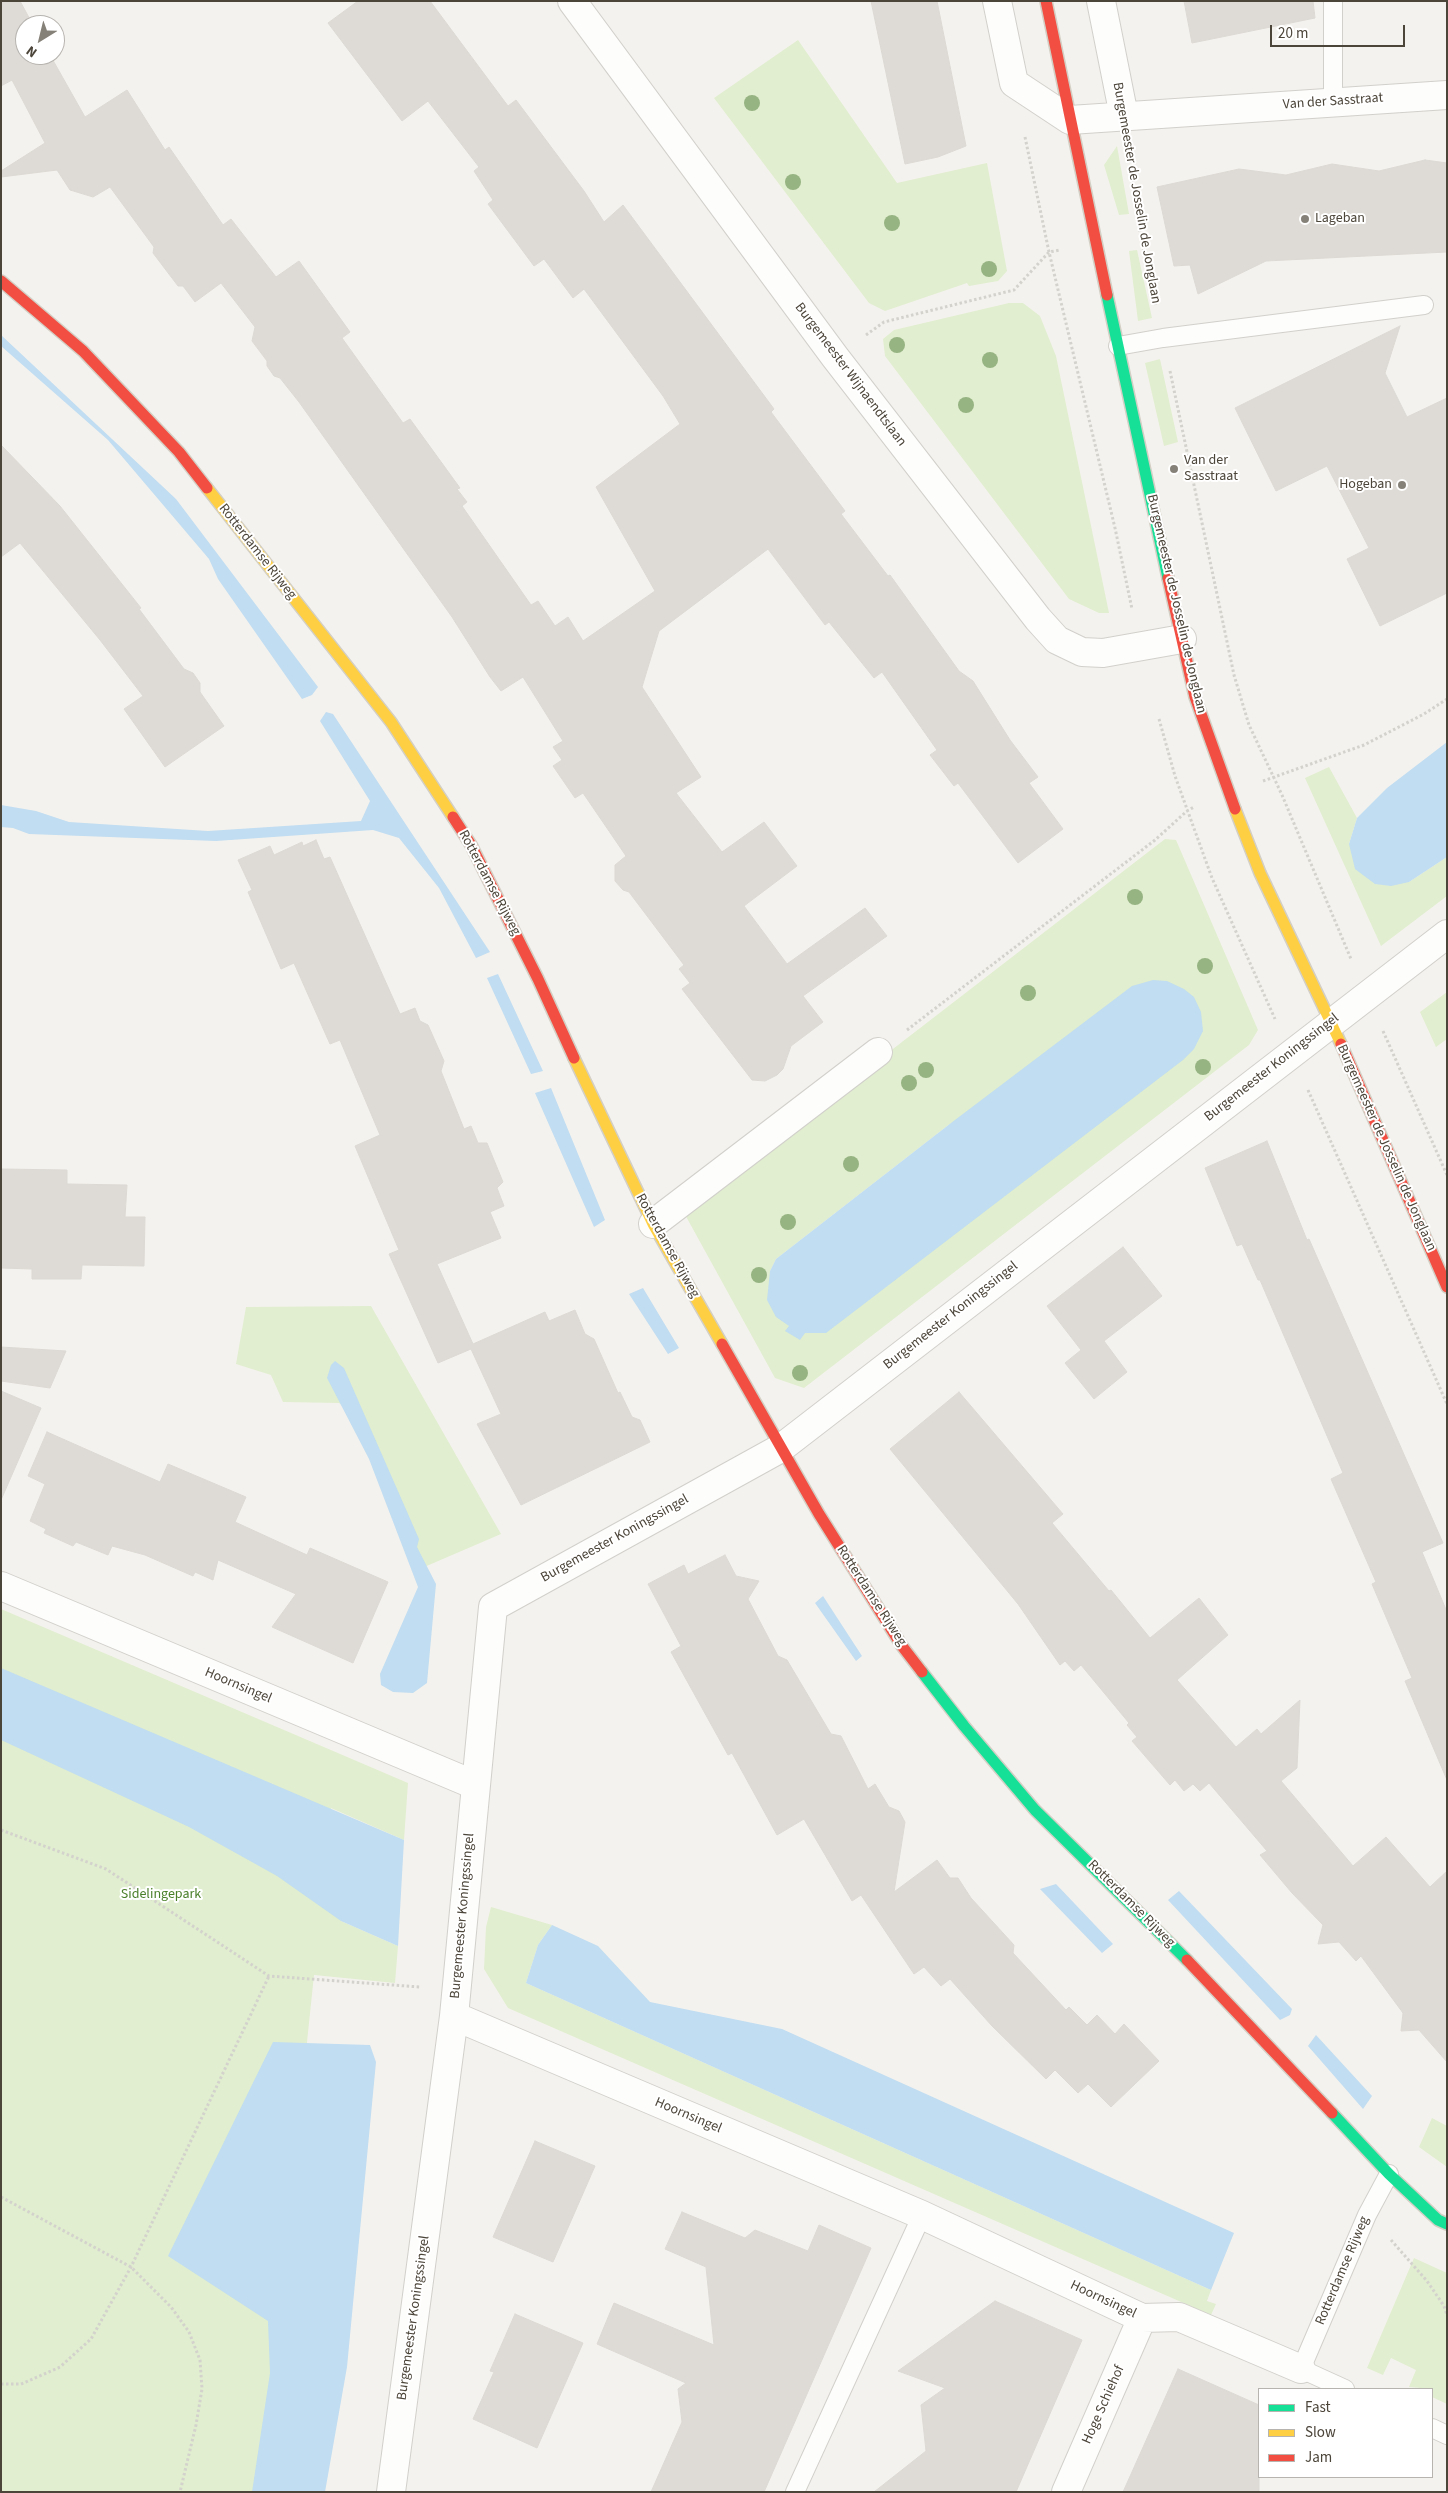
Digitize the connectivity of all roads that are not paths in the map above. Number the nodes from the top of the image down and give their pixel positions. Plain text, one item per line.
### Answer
1 (572, 1) edge
2 (997, 1) edge
3 (1046, 1) edge
4 (1101, 1) edge
5 (1333, 1) edge
6 (1447, 95) edge
7 (1333, 102) junction
8 (1124, 116) junction
9 (1070, 120) junction
10 (1, 281) edge
11 (1424, 305) dead end
12 (1118, 346) junction
13 (1182, 639) junction
14 (1447, 934) edge
15 (1331, 1022) junction
16 (878, 1052) road end
17 (653, 1224) junction
18 (1447, 1287) edge
19 (781, 1448) junction
20 (1, 1586) edge
21 (475, 1785) junction
22 (454, 2003) junction
23 (1389, 2174) junction
24 (922, 2215) junction
25 (1447, 2224) edge
26 (1142, 2318) junction
27 (1301, 2370) junction
28 (1343, 2388) edge
29 (1433, 2428) edge
30 (1447, 2435) edge
31 (391, 2492) edge
32 (795, 2492) edge
33 (1066, 2492) edge

1 - 13 street, Burgemeester Wijnaendtslaan
2 - 9 street
3 - 9 street, Burgemeester de Josselin de Jonglaan
4 - 8 street, Burgemeester de Josselin de Jonglaan
5 - 7 lane
6 - 7 street, Van der Sasstraat
7 - 8 street, Van der Sasstraat
8 - 9 street, Van der Sasstraat
9 - 12 street, Burgemeester de Josselin de Jonglaan
10 - 17 street, Rotterdamse Rijweg
11 - 12 lane
12 - 13 street, Burgemeester de Josselin de Jonglaan
13 - 15 street, Burgemeester de Josselin de Jonglaan
14 - 15 street, Burgemeester Koningssingel
15 - 18 street, Burgemeester de Josselin de Jonglaan
15 - 19 street, Burgemeester Koningssingel
16 - 17 street
17 - 19 street, Rotterdamse Rijweg
19 - 21 street, Burgemeester Koningssingel
19 - 23 street, Rotterdamse Rijweg
20 - 21 street, Hoornsingel
21 - 22 street, Burgemeester Koningssingel
22 - 24 street, Hoornsingel
22 - 31 street, Burgemeester Koningssingel
23 - 25 street, Rotterdamse Rijweg
23 - 27 lane, Rotterdamse Rijweg
24 - 26 street, Hoornsingel
24 - 32 lane
26 - 27 street, Hoornsingel
26 - 33 street, Hoge Schiehof
27 - 28 lane, Hoornsingel
29 - 30 lane

